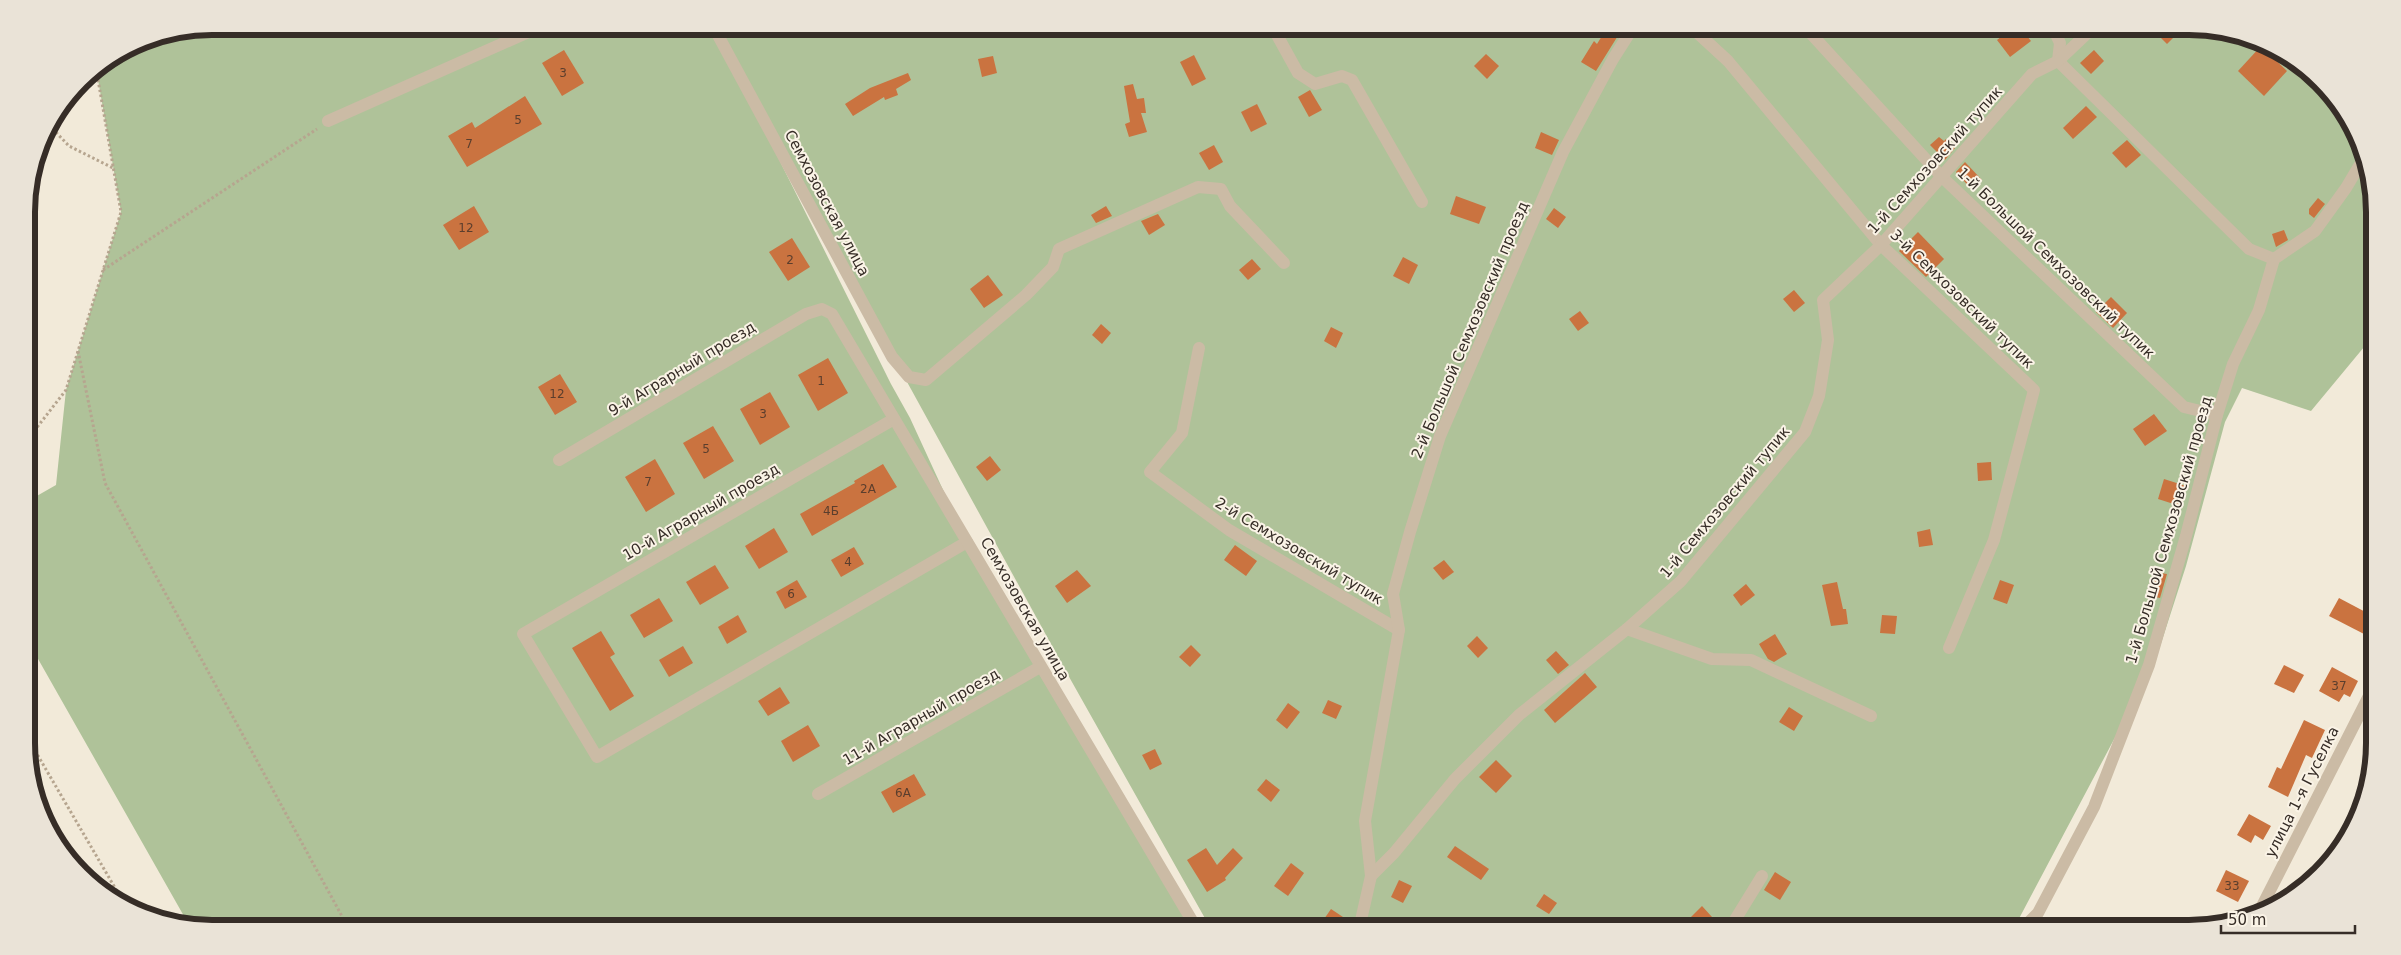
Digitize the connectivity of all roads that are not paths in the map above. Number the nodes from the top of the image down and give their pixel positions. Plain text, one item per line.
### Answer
1 (522, 35) edge
2 (718, 35) edge
3 (1277, 35) edge
4 (1628, 35) edge
5 (1700, 35) edge
6 (1812, 35) edge
7 (2056, 35) edge
8 (2085, 35) edge
9 (2058, 61) junction
10 (328, 121) road end
11 (2360, 165) edge
12 (1942, 177) junction
13 (1422, 202) dead end
14 (1881, 245) junction
15 (2274, 259) junction
16 (1284, 263) dead end
17 (822, 308) joint
18 (1199, 348) dead end
19 (2217, 415) junction
20 (894, 419) junction
21 (559, 460) dead end
22 (967, 542) junction
23 (1626, 629) junction
24 (1399, 630) junction
25 (1949, 648) dead end
26 (1040, 667) junction
27 (2366, 702) edge
28 (1870, 716) dead end
29 (818, 794) dead end
30 (1371, 876) junction
31 (1762, 876) dead end
32 (2263, 904) edge
33 (1192, 920) edge
34 (1361, 920) edge
35 (1735, 920) edge
36 (2031, 920) edge

1 - 10 street
2 - 16 street, Семхозовская улица
3 - 13 street
4 - 24 street, 2-й Большой Семхозовский проезд
5 - 14 street, 3-й Семхозовский тупик
6 - 12 street, 1-й Большой Семхозовский тупик
7 - 9 street
8 - 9 street, 1-й Семхозовский тупик
9 - 12 street, 1-й Семхозовский тупик
9 - 15 street
11 - 15 street
12 - 14 street, 1-й Семхозовский тупик
12 - 19 street, 1-й Большой Семхозовский тупик
14 - 23 street, 1-й Семхозовский тупик
14 - 25 street, 3-й Семхозовский тупик
15 - 19 street, 1-й Большой Семхозовский проезд
17 - 20 street, Семхозовская улица
17 - 21 street, 9-й Аграрный проезд
18 - 24 street, 2-й Семхозовский тупик
19 - 36 street, 1-й Большой Семхозовский проезд
20 - 22 street, Семхозовская улица
20 - 22 street, 10-й Аграрный проезд
22 - 26 street, Семхозовская улица
23 - 28 street
23 - 30 street, 1-й Семхозовский тупик
24 - 30 street, 2-й Большой Семхозовский проезд
26 - 29 street, 11-й Аграрный проезд
26 - 33 street, Семхозовская улица
27 - 32 street, улица 1-я Гуселка
30 - 34 street, 2-й Большой Семхозовский проезд
31 - 35 street

